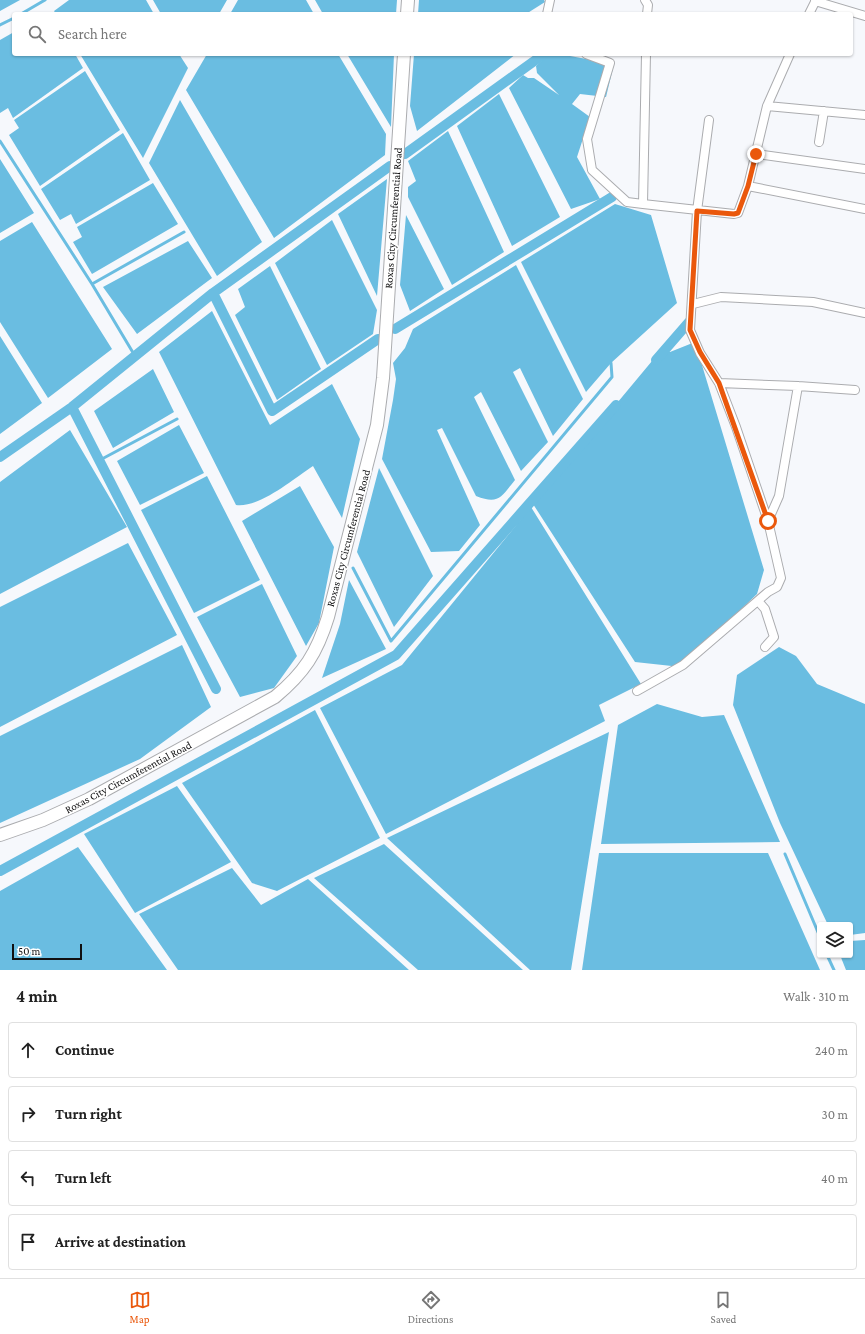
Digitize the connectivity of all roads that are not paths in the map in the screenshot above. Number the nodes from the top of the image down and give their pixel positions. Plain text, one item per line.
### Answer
1 (408, 0) edge
2 (550, 0) edge
3 (645, 0) edge
4 (815, 1) edge
5 (407, 12) edge
6 (548, 12) edge
7 (647, 12) edge
8 (810, 12) edge
9 (852, 12) edge
10 (853, 12) edge
11 (865, 16) edge
12 (404, 56) edge
13 (591, 56) edge
14 (646, 56) edge
15 (789, 56) edge
16 (767, 106) junction
17 (824, 110) junction
18 (865, 115) edge
19 (709, 120) dead end
20 (819, 142) dead end
21 (756, 154) junction
22 (865, 169) edge
23 (748, 186) junction
24 (643, 204) junction
25 (865, 209) edge
26 (697, 211) junction
27 (693, 304) junction
28 (865, 313) edge
29 (719, 383) junction
30 (798, 386) junction
31 (855, 390) dead end
32 (768, 521) junction
33 (758, 601) junction
34 (765, 647) dead end
35 (637, 691) dead end
36 (0, 835) edge

1 - 5 main road
2 - 6 street
3 - 7 street
4 - 8 street
4 - 9 street
10 - 11 street
12 - 36 main road, Roxas City Circumferential Road
13 - 24 street
14 - 24 street
15 - 16 street
16 - 17 street
16 - 21 street
17 - 18 street
17 - 20 street
19 - 26 street
21 - 22 street
21 - 23 street
23 - 25 street
23 - 26 street
24 - 26 street
26 - 27 street
27 - 28 street
27 - 29 street
29 - 30 street
29 - 32 street
30 - 31 street
30 - 32 street
32 - 33 street
33 - 34 street
33 - 35 street

